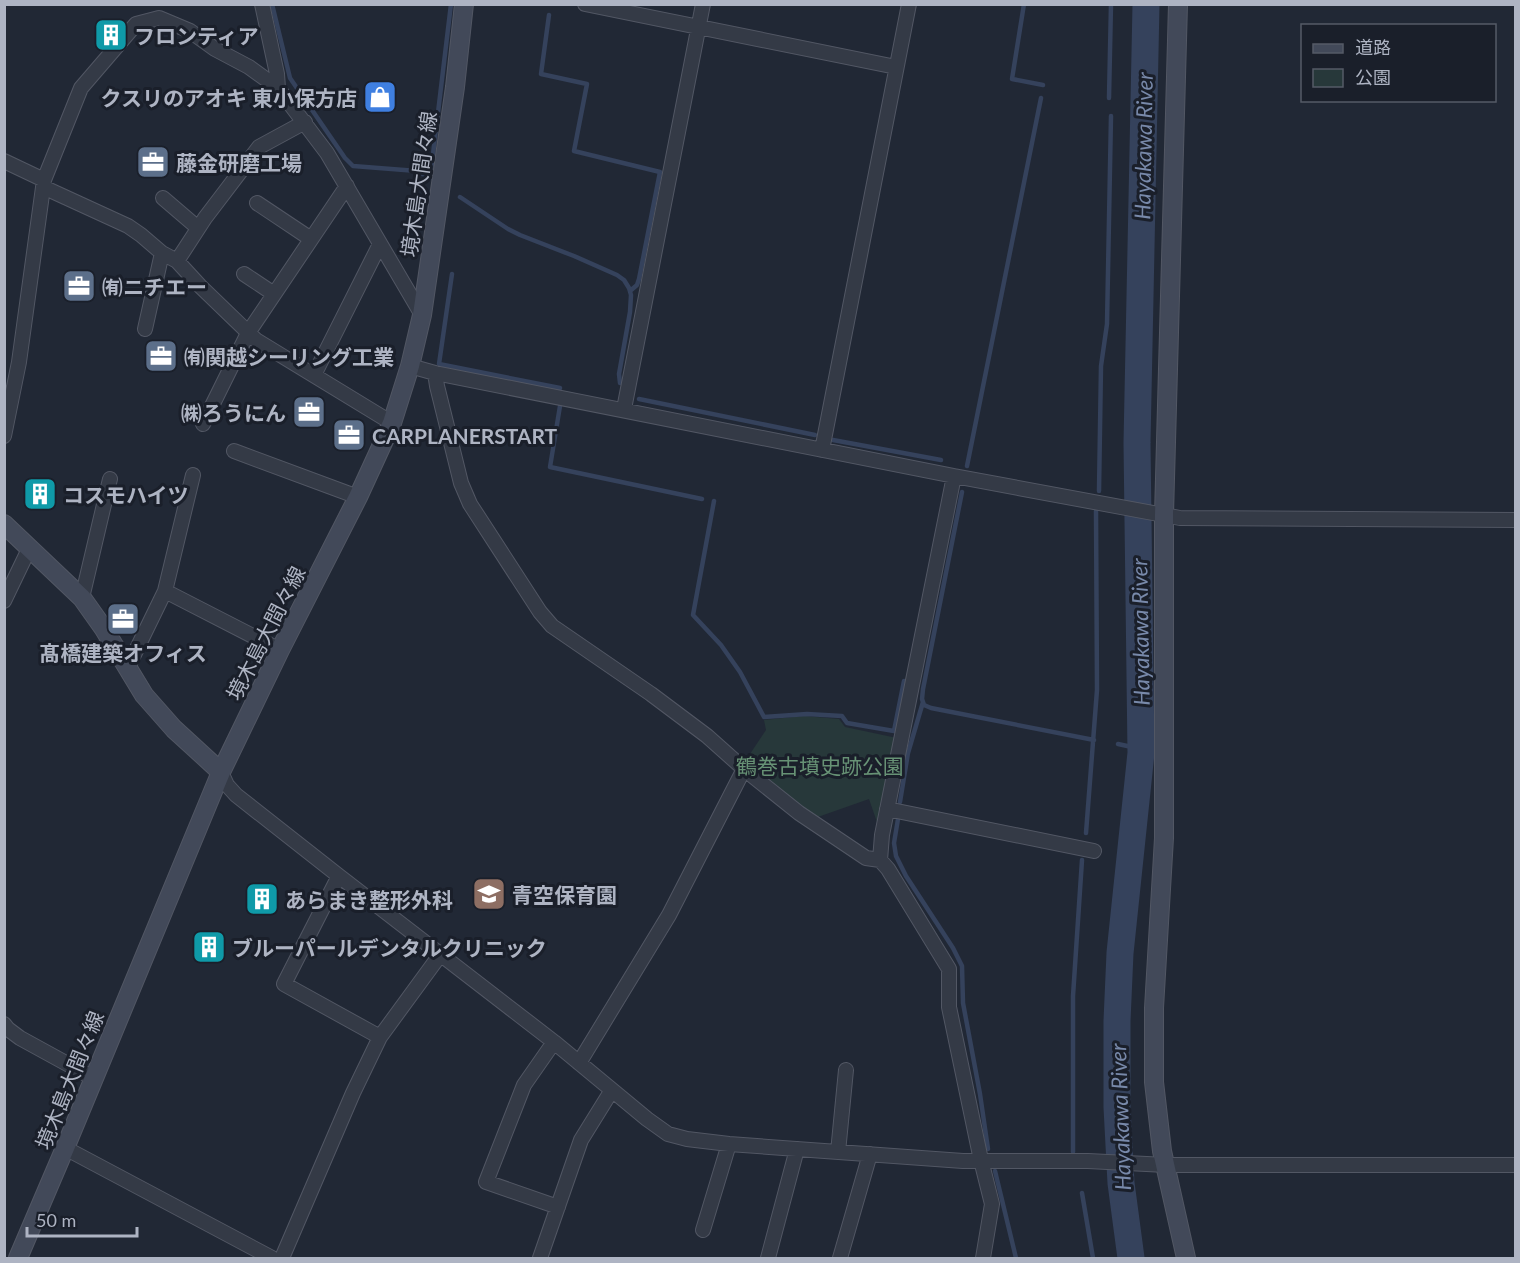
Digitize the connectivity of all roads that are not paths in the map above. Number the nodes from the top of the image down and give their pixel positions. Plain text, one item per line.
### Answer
1 (262, 4) edge
2 (464, 4) edge
3 (585, 4) edge
4 (703, 4) edge
5 (909, 4) edge
6 (1178, 4) edge
7 (699, 28) junction
8 (896, 67) junction
9 (278, 88) junction
10 (305, 122) junction
11 (4, 161) edge
12 (44, 184) junction
13 (347, 186) junction
14 (163, 198) dead end
15 (257, 203) dead end
16 (198, 228) junction
17 (311, 239) junction
18 (380, 244) junction
19 (162, 253) junction
20 (177, 261) junction
21 (244, 274) dead end
22 (274, 294) junction
23 (422, 315) junction
24 (145, 329) dead end
25 (248, 333) junction
26 (411, 366) junction
27 (435, 373) junction
28 (314, 375) junction
29 (624, 410) junction
30 (392, 423) junction
31 (203, 424) dead end
32 (4, 436) edge
33 (822, 450) junction
34 (234, 451) dead end
35 (193, 475) dead end
36 (954, 476) junction
37 (110, 479) dead end
38 (358, 497) junction
39 (1161, 514) junction
40 (1515, 520) edge
41 (4, 525) edge
42 (29, 549) junction
43 (165, 591) junction
44 (82, 597) junction
45 (4, 601) edge
46 (280, 650) junction
47 (128, 667) junction
48 (744, 769) junction
49 (221, 772) junction
50 (887, 809) junction
51 (1094, 851) dead end
52 (880, 860) junction
53 (339, 876) junction
54 (440, 955) junction
55 (4, 1024) edge
56 (380, 1037) junction
57 (554, 1042) junction
58 (579, 1064) junction
59 (846, 1070) dead end
60 (93, 1078) junction
61 (612, 1090) junction
62 (729, 1144) junction
63 (65, 1148) junction
64 (796, 1149) junction
65 (838, 1152) junction
66 (870, 1154) junction
67 (981, 1160) junction
68 (1159, 1164) junction
69 (1515, 1165) edge
70 (558, 1207) junction
71 (703, 1230) dead end
72 (18, 1258) edge
73 (272, 1258) edge
74 (282, 1258) edge
75 (540, 1258) edge
76 (768, 1258) edge
77 (840, 1258) edge
78 (983, 1258) edge
79 (1186, 1258) edge

1 - 9 street
2 - 23 street, 境木島大間々線
3 - 7 street
4 - 7 street
5 - 8 street
6 - 39 street
7 - 8 street
7 - 29 street
8 - 33 street
9 - 10 street
9 - 12 street
10 - 13 street
10 - 16 street
11 - 12 street
12 - 19 street
12 - 32 street
13 - 17 street
13 - 18 street
14 - 16 street
15 - 17 street
16 - 20 street
17 - 22 street
18 - 23 street
18 - 28 street
19 - 20 street
19 - 24 street
20 - 25 street
21 - 22 street
22 - 25 street
23 - 26 street, 境木島大間々線
25 - 28 street
25 - 31 street
26 - 27 street
26 - 30 street, 境木島大間々線
27 - 29 street
27 - 48 street
28 - 30 street
29 - 33 street
30 - 38 street, 境木島大間々線
33 - 36 street
34 - 38 street
35 - 43 street
36 - 39 street
36 - 50 street
37 - 44 street
38 - 46 street, 境木島大間々線
39 - 40 street
39 - 68 street
41 - 42 street
42 - 44 street
42 - 45 street
43 - 46 street
43 - 47 street
44 - 47 street
46 - 49 street, 境木島大間々線
47 - 49 street
48 - 52 street
48 - 58 street
49 - 53 street
49 - 60 street, 境木島大間々線
50 - 51 street
50 - 52 street
52 - 67 street
53 - 54 street
53 - 56 street
54 - 56 street
54 - 57 street
55 - 60 street
56 - 74 street
57 - 58 street
57 - 70 street
58 - 61 street
59 - 65 street
60 - 63 street, 境木島大間々線
61 - 62 street
61 - 70 street
62 - 64 street
62 - 71 street
63 - 72 street, 境木島大間々線
63 - 73 street
64 - 65 street
64 - 76 street
65 - 66 street
66 - 67 street
66 - 77 street
67 - 68 street
67 - 78 street
68 - 69 street
68 - 79 street
70 - 75 street

